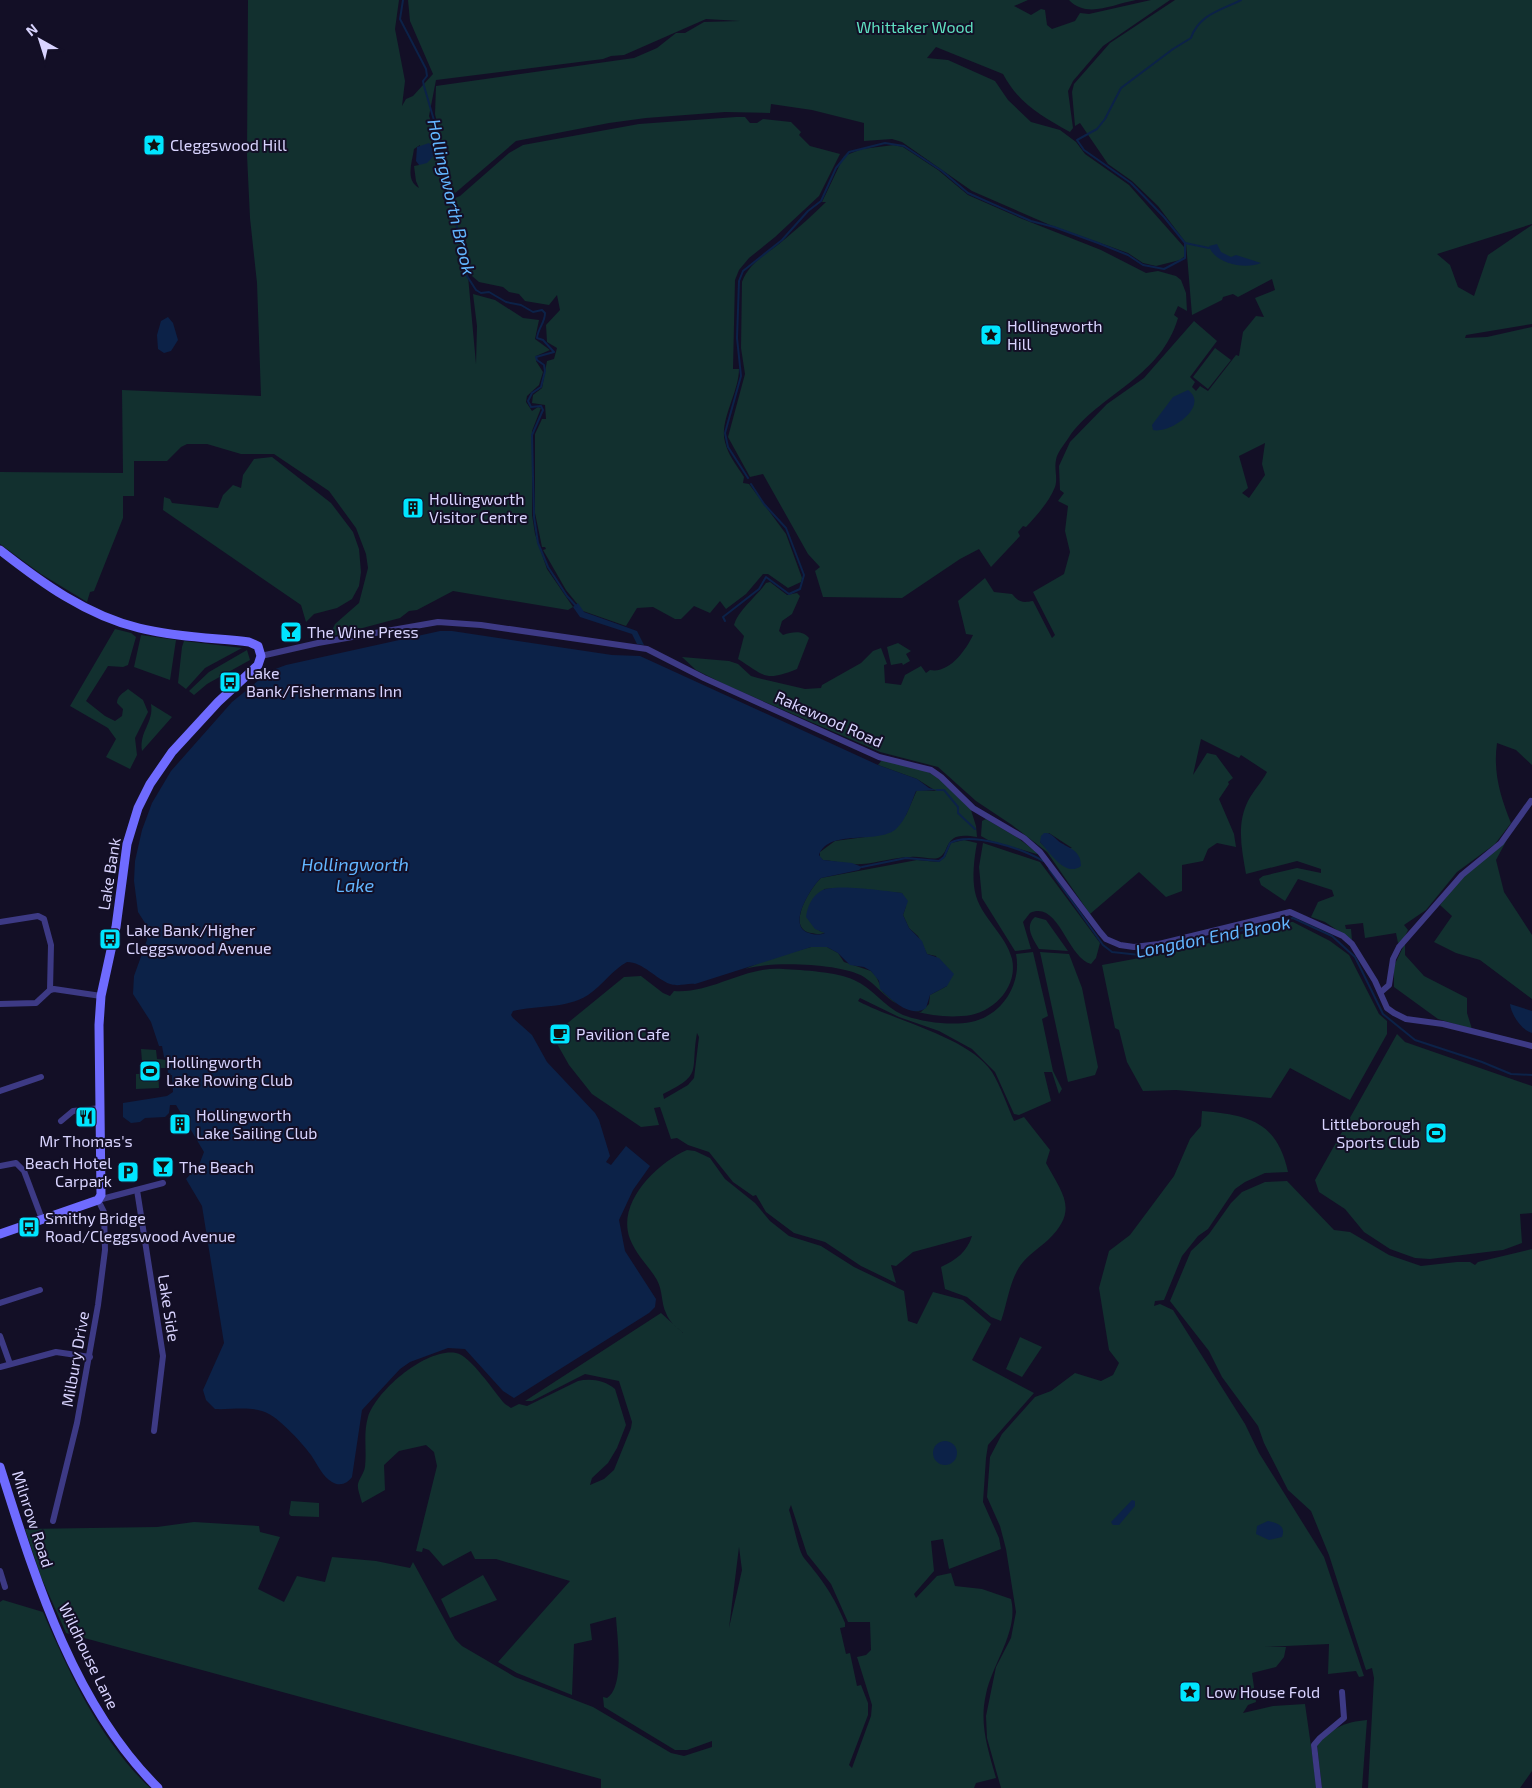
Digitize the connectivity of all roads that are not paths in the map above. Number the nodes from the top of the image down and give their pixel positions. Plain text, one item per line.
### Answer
1 (0, 550) edge
2 (261, 656) junction
3 (1532, 801) edge
4 (0, 922) edge
5 (50, 990) junction
6 (1381, 992) junction
7 (101, 996) junction
8 (0, 1004) edge
9 (1532, 1046) edge
10 (40, 1077) dead end
11 (0, 1091) edge
12 (100, 1108) junction
13 (61, 1121) dead end
14 (0, 1166) edge
15 (163, 1183) dead end
16 (137, 1190) junction
17 (98, 1200) junction
18 (42, 1219) junction
19 (0, 1234) edge
20 (40, 1290) dead end
21 (0, 1303) edge
22 (0, 1336) edge
23 (90, 1357) junction
24 (10, 1364) junction
25 (0, 1367) edge
26 (154, 1431) dead end
27 (0, 1467) edge
28 (2, 1481) edge
29 (52, 1520) dead end
30 (0, 1572) edge
31 (37, 1580) joint
32 (5, 1587) dead end
33 (1342, 1692) dead end
34 (158, 1788) edge
35 (1319, 1788) edge

1 - 2 main road
2 - 6 street, Rakewood Road
2 - 7 main road, Lake Bank
3 - 6 street
4 - 5 street
5 - 7 street
5 - 8 street
6 - 9 street, Rakewood Road
7 - 12 main road, Lake Bank
10 - 11 street
12 - 13 street
12 - 17 main road, Lake Bank
14 - 18 street
15 - 16 street
16 - 17 street
16 - 26 street, Lake Side
17 - 18 main road
17 - 23 street, Milbury Drive
18 - 19 main road
20 - 21 street
22 - 24 street
23 - 24 street
23 - 29 street, Milbury Drive
24 - 25 street
27 - 28 main road, Milnrow Road
28 - 31 main road, Milnrow Road
30 - 32 street
31 - 34 main road, Wildhouse Lane
33 - 35 street

